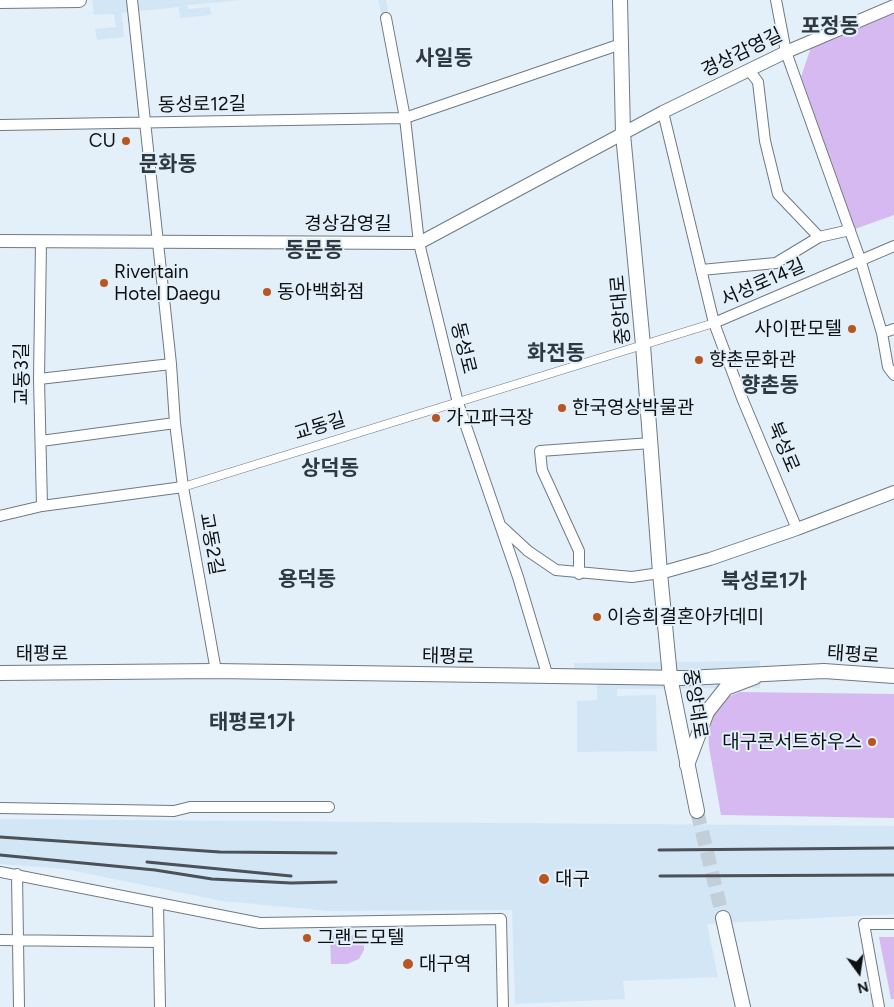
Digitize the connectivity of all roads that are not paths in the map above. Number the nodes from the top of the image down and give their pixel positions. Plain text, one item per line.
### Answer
1 (79, 0) edge
2 (132, 0) edge
3 (620, 0) edge
4 (776, 0) edge
5 (0, 1) edge
6 (894, 6) edge
7 (386, 18) dead end
8 (621, 44) junction
9 (786, 52) junction
10 (749, 70) junction
11 (663, 112) junction
12 (405, 118) junction
13 (143, 123) junction
14 (0, 125) edge
15 (624, 134) junction
16 (850, 230) junction
17 (819, 237) junction
18 (0, 241) edge
19 (158, 241) junction
20 (40, 242) junction
21 (419, 243) junction
22 (894, 246) edge
23 (860, 259) junction
24 (701, 270) junction
25 (714, 323) junction
26 (894, 329) edge
27 (882, 333) junction
28 (643, 345) junction
29 (171, 364) junction
30 (894, 375) edge
31 (39, 379) junction
32 (458, 403) junction
33 (175, 423) junction
34 (40, 441) junction
35 (651, 443) junction
36 (183, 487) junction
37 (894, 492) edge
38 (42, 506) junction
39 (0, 516) edge
40 (501, 526) junction
41 (797, 529) junction
42 (660, 573) junction
43 (579, 574) junction
44 (216, 672) junction
45 (766, 672) junction
46 (0, 673) edge
47 (894, 676) edge
48 (548, 677) junction
49 (670, 677) junction
50 (686, 765) junction
51 (329, 807) dead end
52 (0, 808) edge
53 (697, 811) tunnel mouth
54 (0, 872) edge
55 (17, 874) junction
56 (158, 904) junction
57 (723, 918) tunnel mouth
58 (894, 924) edge
59 (0, 940) edge
60 (18, 940) junction
61 (159, 942) junction
62 (19, 1007) edge
63 (160, 1007) edge
64 (503, 1007) edge
65 (743, 1007) edge
66 (879, 1007) edge

1 - 5 main road
2 - 13 street, 교동2길
3 - 8 main road, 중앙대로
4 - 9 street
6 - 9 street, 경상감영길
7 - 12 street, 동성로
8 - 12 street
8 - 15 main road, 중앙대로
9 - 10 street, 경상감영길
9 - 16 street
10 - 11 street, 경상감영길
10 - 17 street
11 - 15 street, 경상감영길
11 - 24 street
12 - 13 street, 동성로12길
12 - 21 street, 동성로
13 - 14 street, 동성로12길
13 - 19 street, 교동2길
15 - 21 street, 경상감영길
15 - 28 main road, 중앙대로
16 - 17 street
16 - 23 street
17 - 24 street
18 - 20 street, 경상감영길
19 - 20 street, 경상감영길
19 - 21 street, 경상감영길
19 - 29 street, 교동2길
20 - 31 street, 교동3길
21 - 32 street, 동성로
22 - 23 street, 서성로14길
23 - 25 street, 서성로14길
23 - 27 street
24 - 25 street
25 - 28 street, 서성로14길
25 - 41 street, 북성로
26 - 27 street
27 - 30 street
28 - 32 street, 교동길
28 - 35 main road, 중앙대로
29 - 31 street
29 - 33 street, 교동2길
31 - 34 street, 교동3길
32 - 36 street, 교동길
32 - 40 street, 동성로
33 - 34 street
33 - 36 street, 교동2길
34 - 38 street, 교동3길
35 - 42 main road, 중앙대로
35 - 43 street
36 - 38 street, 교동길
36 - 44 street, 교동2길
37 - 41 street
38 - 39 street, 교동길
40 - 43 street
40 - 48 street, 동성로
41 - 42 street
42 - 43 street
42 - 49 main road, 중앙대로
44 - 46 main road, 태평로
44 - 48 main road, 태평로
45 - 47 main road, 태평로
45 - 49 main road, 태평로
45 - 50 main road
48 - 49 main road, 태평로
49 - 50 main road, 중앙대로
50 - 53 main road, 중앙대로
51 - 52 street
54 - 55 street
55 - 56 street
55 - 60 street
56 - 61 street
56 - 64 street
57 - 65 main road
58 - 66 street
59 - 60 street
60 - 61 street
60 - 62 street
61 - 63 street

